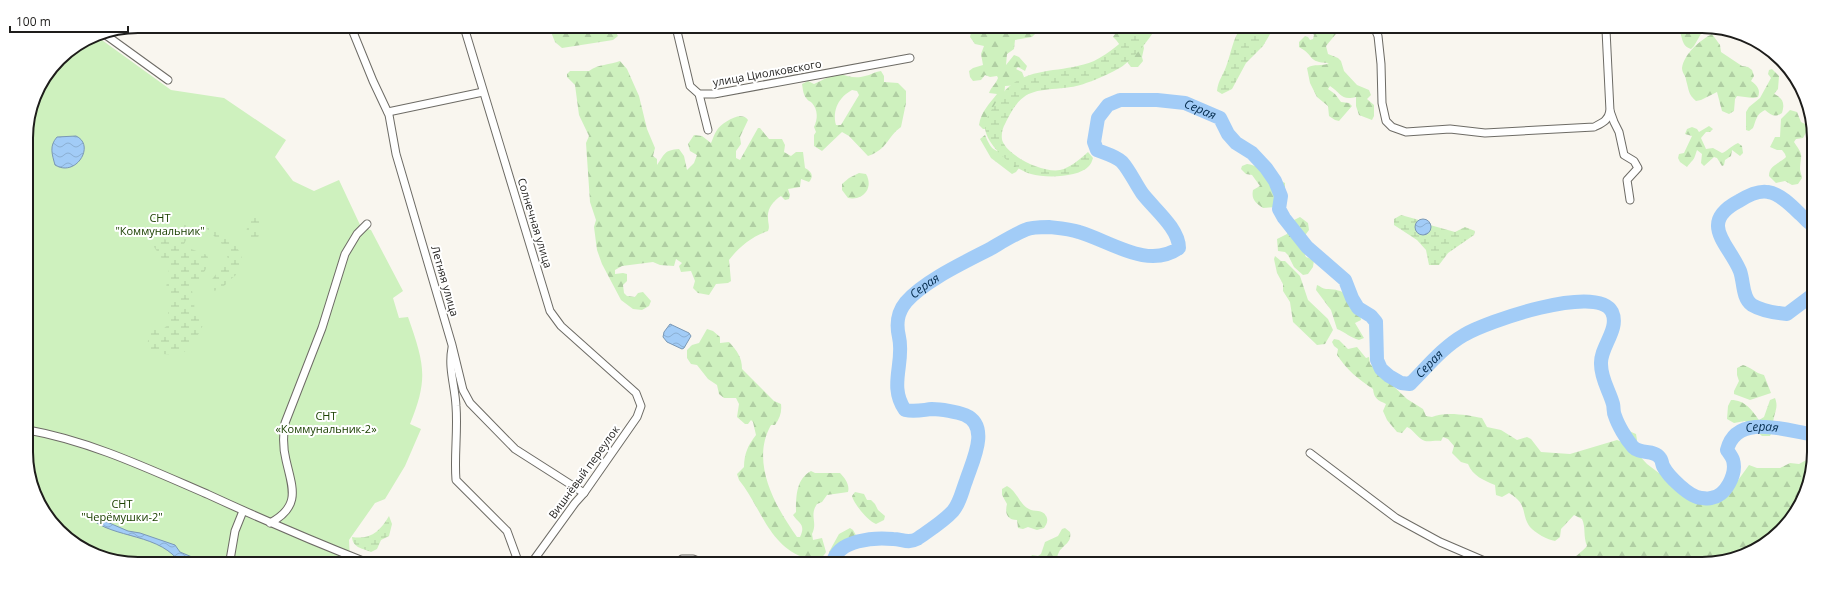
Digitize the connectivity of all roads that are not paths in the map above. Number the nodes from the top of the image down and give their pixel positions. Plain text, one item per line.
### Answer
1 (354, 33) edge
2 (466, 33) edge
3 (677, 33) edge
4 (1377, 33) edge
5 (1606, 33) edge
6 (109, 37) edge
7 (910, 58) dead end
8 (168, 80) dead end
9 (483, 92) junction
10 (698, 94) junction
11 (1610, 111) junction
12 (388, 112) junction
13 (708, 130) dead end
14 (1630, 200) dead end
15 (367, 224) dead end
16 (452, 344) junction
17 (636, 393) joint
18 (33, 431) edge
19 (1310, 452) dead end
20 (584, 493) junction
21 (243, 510) junction
22 (270, 523) junction
23 (230, 557) edge
24 (353, 557) edge
25 (517, 557) edge
26 (536, 557) edge
27 (1475, 557) edge

1 - 12 street, Летняя улица
2 - 9 street, Солнечная улица
3 - 10 street, улица Циолковского
4 - 11 street
5 - 11 street
6 - 8 street
7 - 10 street, улица Циолковского
9 - 12 street
9 - 17 street, Солнечная улица
10 - 13 street
11 - 14 street
12 - 16 street, Летняя улица
15 - 22 street
16 - 20 street, Летняя улица
16 - 25 street
17 - 20 street, Вишнёвый переулок
18 - 21 street
19 - 27 street
20 - 26 street, Вишнёвый переулок
21 - 22 street
21 - 23 street
22 - 24 street

